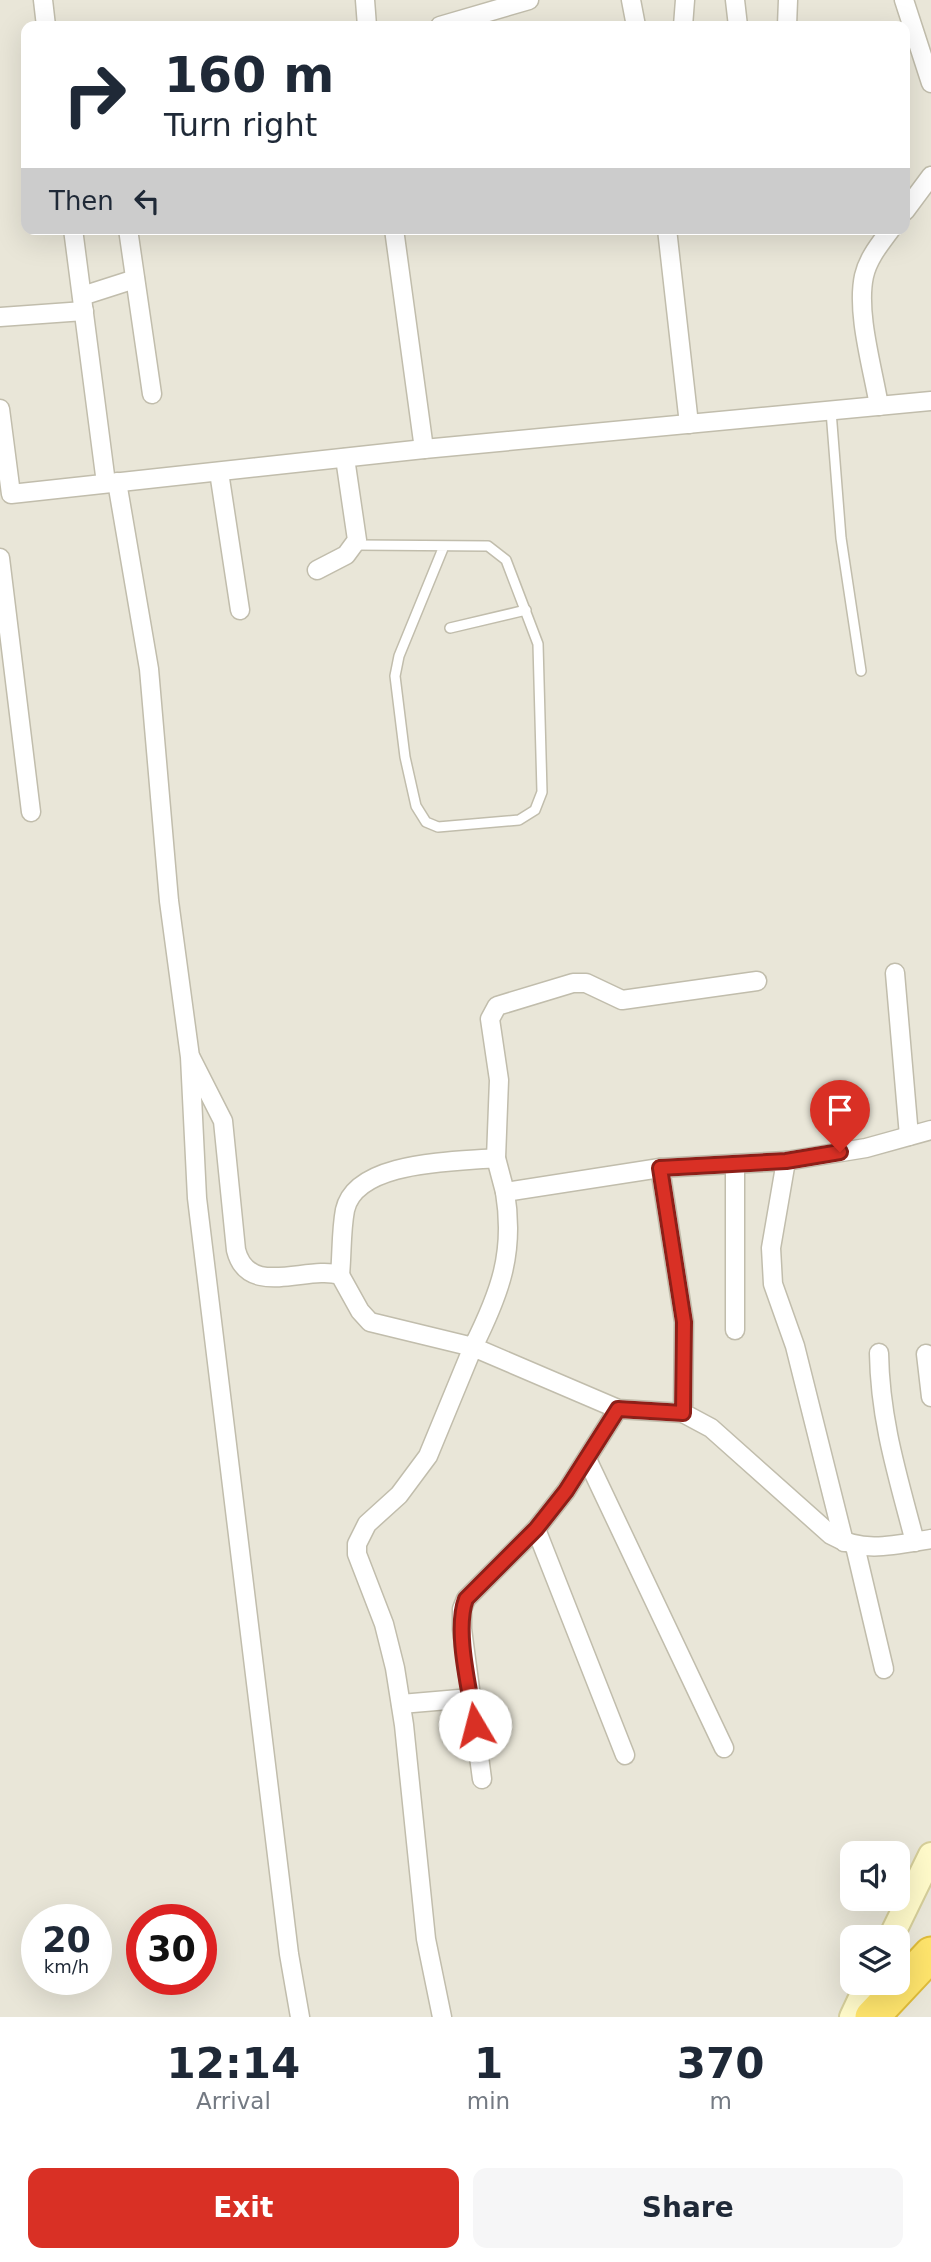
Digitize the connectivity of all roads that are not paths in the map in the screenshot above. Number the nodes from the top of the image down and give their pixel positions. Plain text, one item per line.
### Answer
1 (43, 0) edge
2 (365, 0) edge
3 (529, 0) edge
4 (631, 0) edge
5 (685, 0) edge
6 (735, 0) edge
7 (788, 0) edge
8 (904, 0) edge
9 (45, 21) edge
10 (367, 21) edge
11 (457, 21) edge
12 (635, 21) edge
13 (683, 21) edge
14 (737, 21) edge
15 (787, 21) edge
16 (931, 83) edge
17 (931, 176) edge
18 (910, 204) edge
19 (74, 235) edge
20 (129, 235) edge
21 (395, 235) edge
22 (668, 235) edge
23 (887, 235) edge
24 (135, 279) junction
25 (83, 304) junction
26 (0, 317) edge
27 (152, 394) dead end
28 (931, 401) edge
29 (879, 406) junction
30 (0, 409) edge
31 (831, 411) junction
32 (689, 424) junction
33 (424, 449) junction
34 (345, 458) junction
35 (219, 472) junction
36 (111, 483) junction
37 (5, 494) edge
38 (356, 545) junction
39 (444, 546) junction
40 (0, 558) edge
41 (317, 570) dead end
42 (240, 610) dead end
43 (526, 610) junction
44 (450, 628) dead end
45 (860, 671) dead end
46 (31, 812) dead end
47 (895, 973) dead end
48 (757, 981) dead end
49 (190, 1057) junction
50 (931, 1130) edge
51 (909, 1136) junction
52 (496, 1158) junction
53 (786, 1161) junction
54 (735, 1164) junction
55 (660, 1168) junction
56 (505, 1192) junction
57 (340, 1275) junction
58 (735, 1330) dead end
59 (473, 1347) junction
60 (879, 1353) dead end
61 (926, 1354) dead end
62 (931, 1396) edge
63 (618, 1409) junction
64 (683, 1413) junction
65 (587, 1459) junction
66 (536, 1529) junction
67 (923, 1541) edge
68 (849, 1544) junction
69 (884, 1669) dead end
70 (471, 1698) junction
71 (401, 1704) junction
72 (724, 1748) dead end
73 (625, 1755) dead end
74 (482, 1779) dead end
75 (931, 1855) edge
76 (897, 1925) edge
77 (931, 1954) edge
78 (872, 2009) edge
79 (300, 2017) edge
80 (442, 2017) edge

1 - 9 street
2 - 10 street
3 - 11 street
4 - 12 street
5 - 13 street
6 - 14 street
7 - 15 street
8 - 16 street
17 - 18 street
19 - 25 street
20 - 24 street
21 - 33 street
22 - 32 street
23 - 29 street
24 - 25 street
24 - 27 street
25 - 26 street
25 - 36 street
28 - 29 street
29 - 31 street
30 - 37 street
31 - 32 street
31 - 45 lane
32 - 33 street
33 - 34 street
34 - 35 street
34 - 38 street
35 - 36 street
35 - 42 street
36 - 37 street
36 - 49 street
38 - 39 lane
38 - 41 street
39 - 43 lane
39 - 43 lane
40 - 46 street
43 - 44 lane
47 - 51 street
48 - 52 street
49 - 57 street
49 - 79 street
50 - 51 street
51 - 53 street
52 - 56 street
52 - 57 street
53 - 54 street
53 - 68 street
54 - 55 street
54 - 58 street
55 - 56 street
55 - 64 street
56 - 59 street
57 - 59 street
59 - 63 street
59 - 71 street
60 - 67 street
61 - 62 street
63 - 64 street
63 - 65 street
64 - 68 street
65 - 66 street
65 - 72 street
66 - 70 street
66 - 73 street
67 - 68 street
68 - 69 street
70 - 71 street
70 - 74 street
71 - 80 street
75 - 76 street
77 - 78 highway

